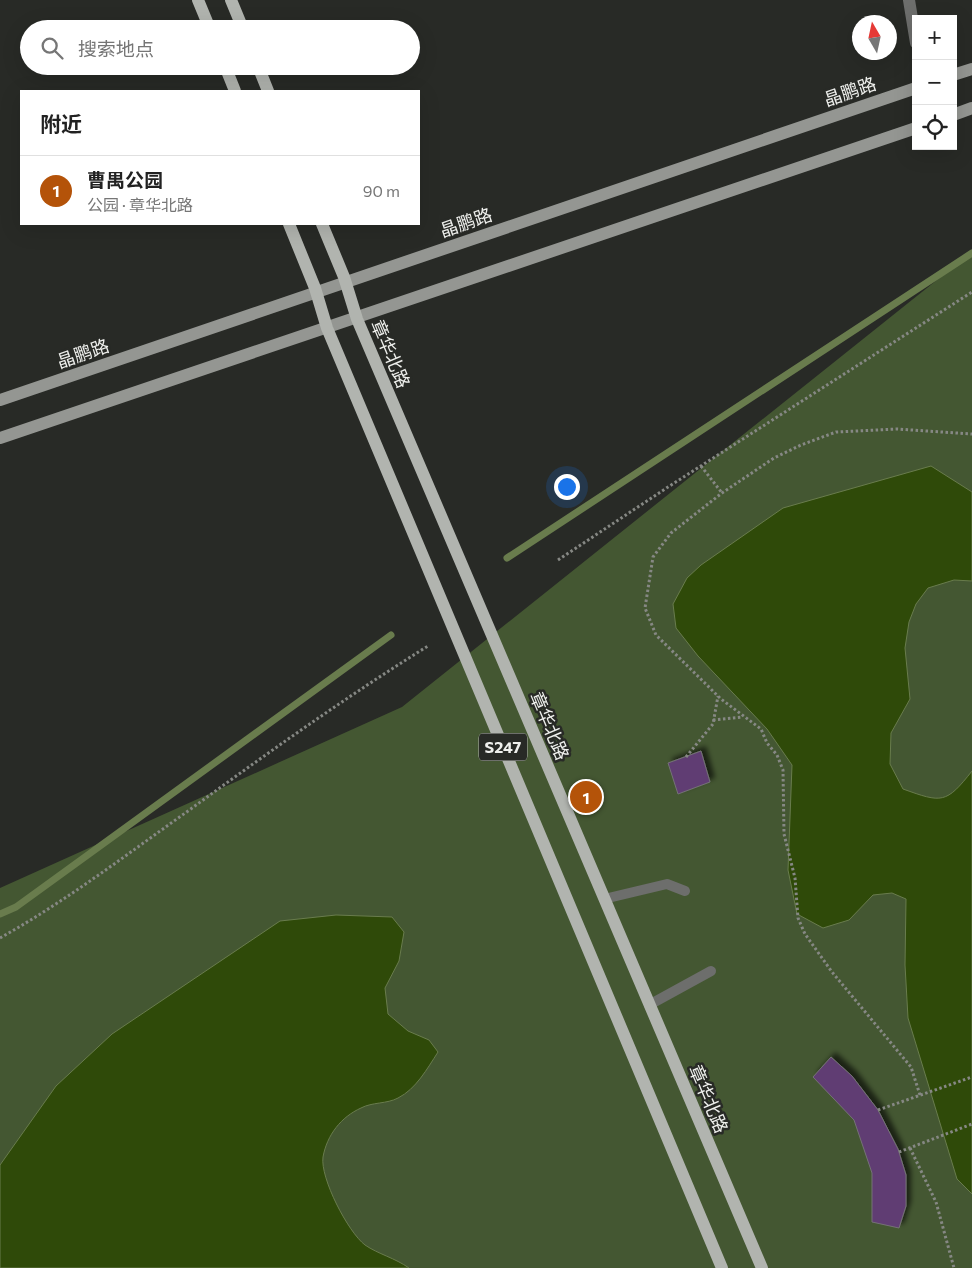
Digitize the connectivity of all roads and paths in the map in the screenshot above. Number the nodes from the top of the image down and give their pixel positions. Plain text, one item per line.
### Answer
1 (198, 0) edge
2 (232, 0) edge
3 (909, 0) edge
4 (912, 18) edge
5 (206, 20) edge
6 (240, 20) edge
7 (972, 69) edge
8 (957, 74) edge
9 (229, 75) edge
10 (262, 75) edge
11 (912, 89) edge
12 (235, 90) edge
13 (268, 90) edge
14 (972, 108) edge
15 (957, 114) edge
16 (912, 129) edge
17 (289, 225) edge
18 (322, 225) edge
19 (345, 283) junction
20 (316, 292) junction
21 (972, 292) edge
22 (357, 319) junction
23 (328, 328) junction
24 (0, 400) edge
25 (971, 433) edge
26 (0, 438) edge
27 (701, 466) junction
28 (722, 492) junction
29 (558, 560) dead end
30 (428, 646) dead end
31 (718, 696) junction
32 (742, 717) junction
33 (713, 720) junction
34 (686, 757) dead end
35 (685, 891) dead end
36 (604, 900) junction
37 (0, 938) edge
38 (711, 972) dead end
39 (649, 1004) junction
40 (972, 1077) edge
41 (920, 1095) junction
42 (878, 1110) dead end
43 (972, 1124) edge
44 (910, 1148) junction
45 (899, 1152) dead end
46 (722, 1268) edge
47 (762, 1268) edge
48 (954, 1268) edge

1 - 5 main road
2 - 6 main road
3 - 4 street
7 - 8 main road
9 - 12 main road
10 - 13 main road
11 - 19 main road, 晶鹏路
14 - 15 main road
16 - 22 main road
17 - 20 main road, S247
18 - 19 main road, 章华北路 / S247
19 - 20 main road, 晶鹏路
19 - 22 main road, 章华北路 / S247
20 - 23 main road, S247
20 - 24 main road, 晶鹏路
21 - 27 path
22 - 23 main road
22 - 36 main road, 章华北路 / S247
23 - 26 main road
23 - 46 main road, S247
25 - 28 path
27 - 28 path
27 - 29 path
28 - 31 path
30 - 37 path
31 - 32 path
31 - 33 path
32 - 33 path
32 - 41 path
33 - 34 path
35 - 36 lane
36 - 39 main road, 章华北路 / S247
38 - 39 lane
39 - 47 main road, 章华北路 / S247
40 - 41 path
41 - 42 path
43 - 44 path
44 - 45 path
44 - 48 path

